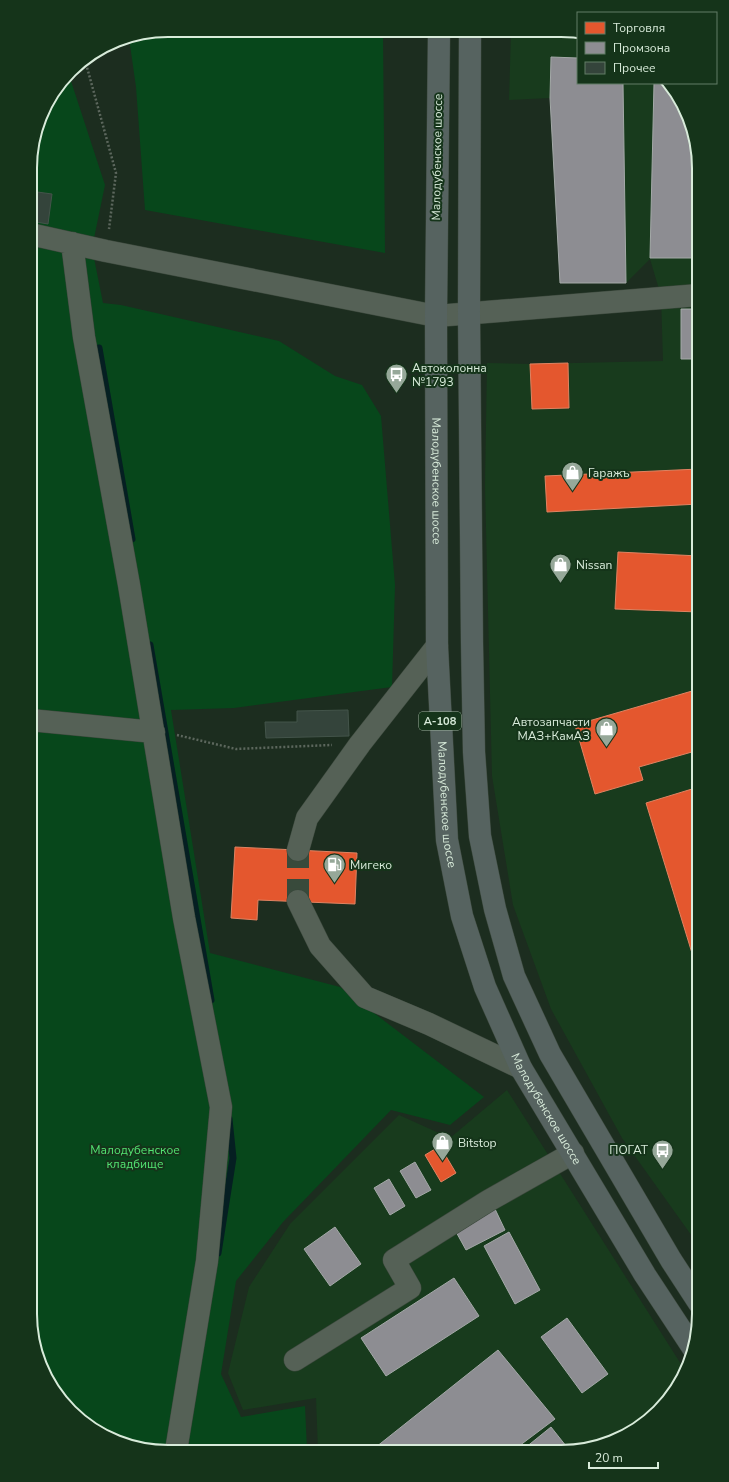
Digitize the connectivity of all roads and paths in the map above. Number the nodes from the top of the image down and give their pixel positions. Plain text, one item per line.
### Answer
1 (438, 37) edge
2 (470, 37) edge
3 (87, 66) edge
4 (37, 236) edge
5 (72, 243) junction
6 (106, 251) junction
7 (692, 296) edge
8 (469, 313) junction
9 (436, 316) junction
10 (437, 646) junction
11 (37, 721) edge
12 (163, 733) junction
13 (360, 744) junction
14 (298, 850) tunnel mouth
15 (298, 901) tunnel mouth
16 (521, 1068) junction
17 (573, 1152) junction
18 (692, 1292) edge
19 (689, 1341) edge
20 (295, 1360) dead end
21 (177, 1445) edge

1 - 9 highway, Малодубенское шоссе / А-108
2 - 8 highway, А-108
3 - 6 path
4 - 5 lane
5 - 6 lane
5 - 12 lane
6 - 9 lane
7 - 8 lane
8 - 9 lane
8 - 18 highway, А-108
9 - 10 highway, Малодубенское шоссе / А-108
10 - 13 lane
10 - 16 highway, Малодубенское шоссе / А-108
11 - 12 lane
12 - 13 path
12 - 21 lane
13 - 14 lane
15 - 16 lane
16 - 17 highway, Малодубенское шоссе / А-108
17 - 19 highway, Малодубенское шоссе / А-108
17 - 20 lane

